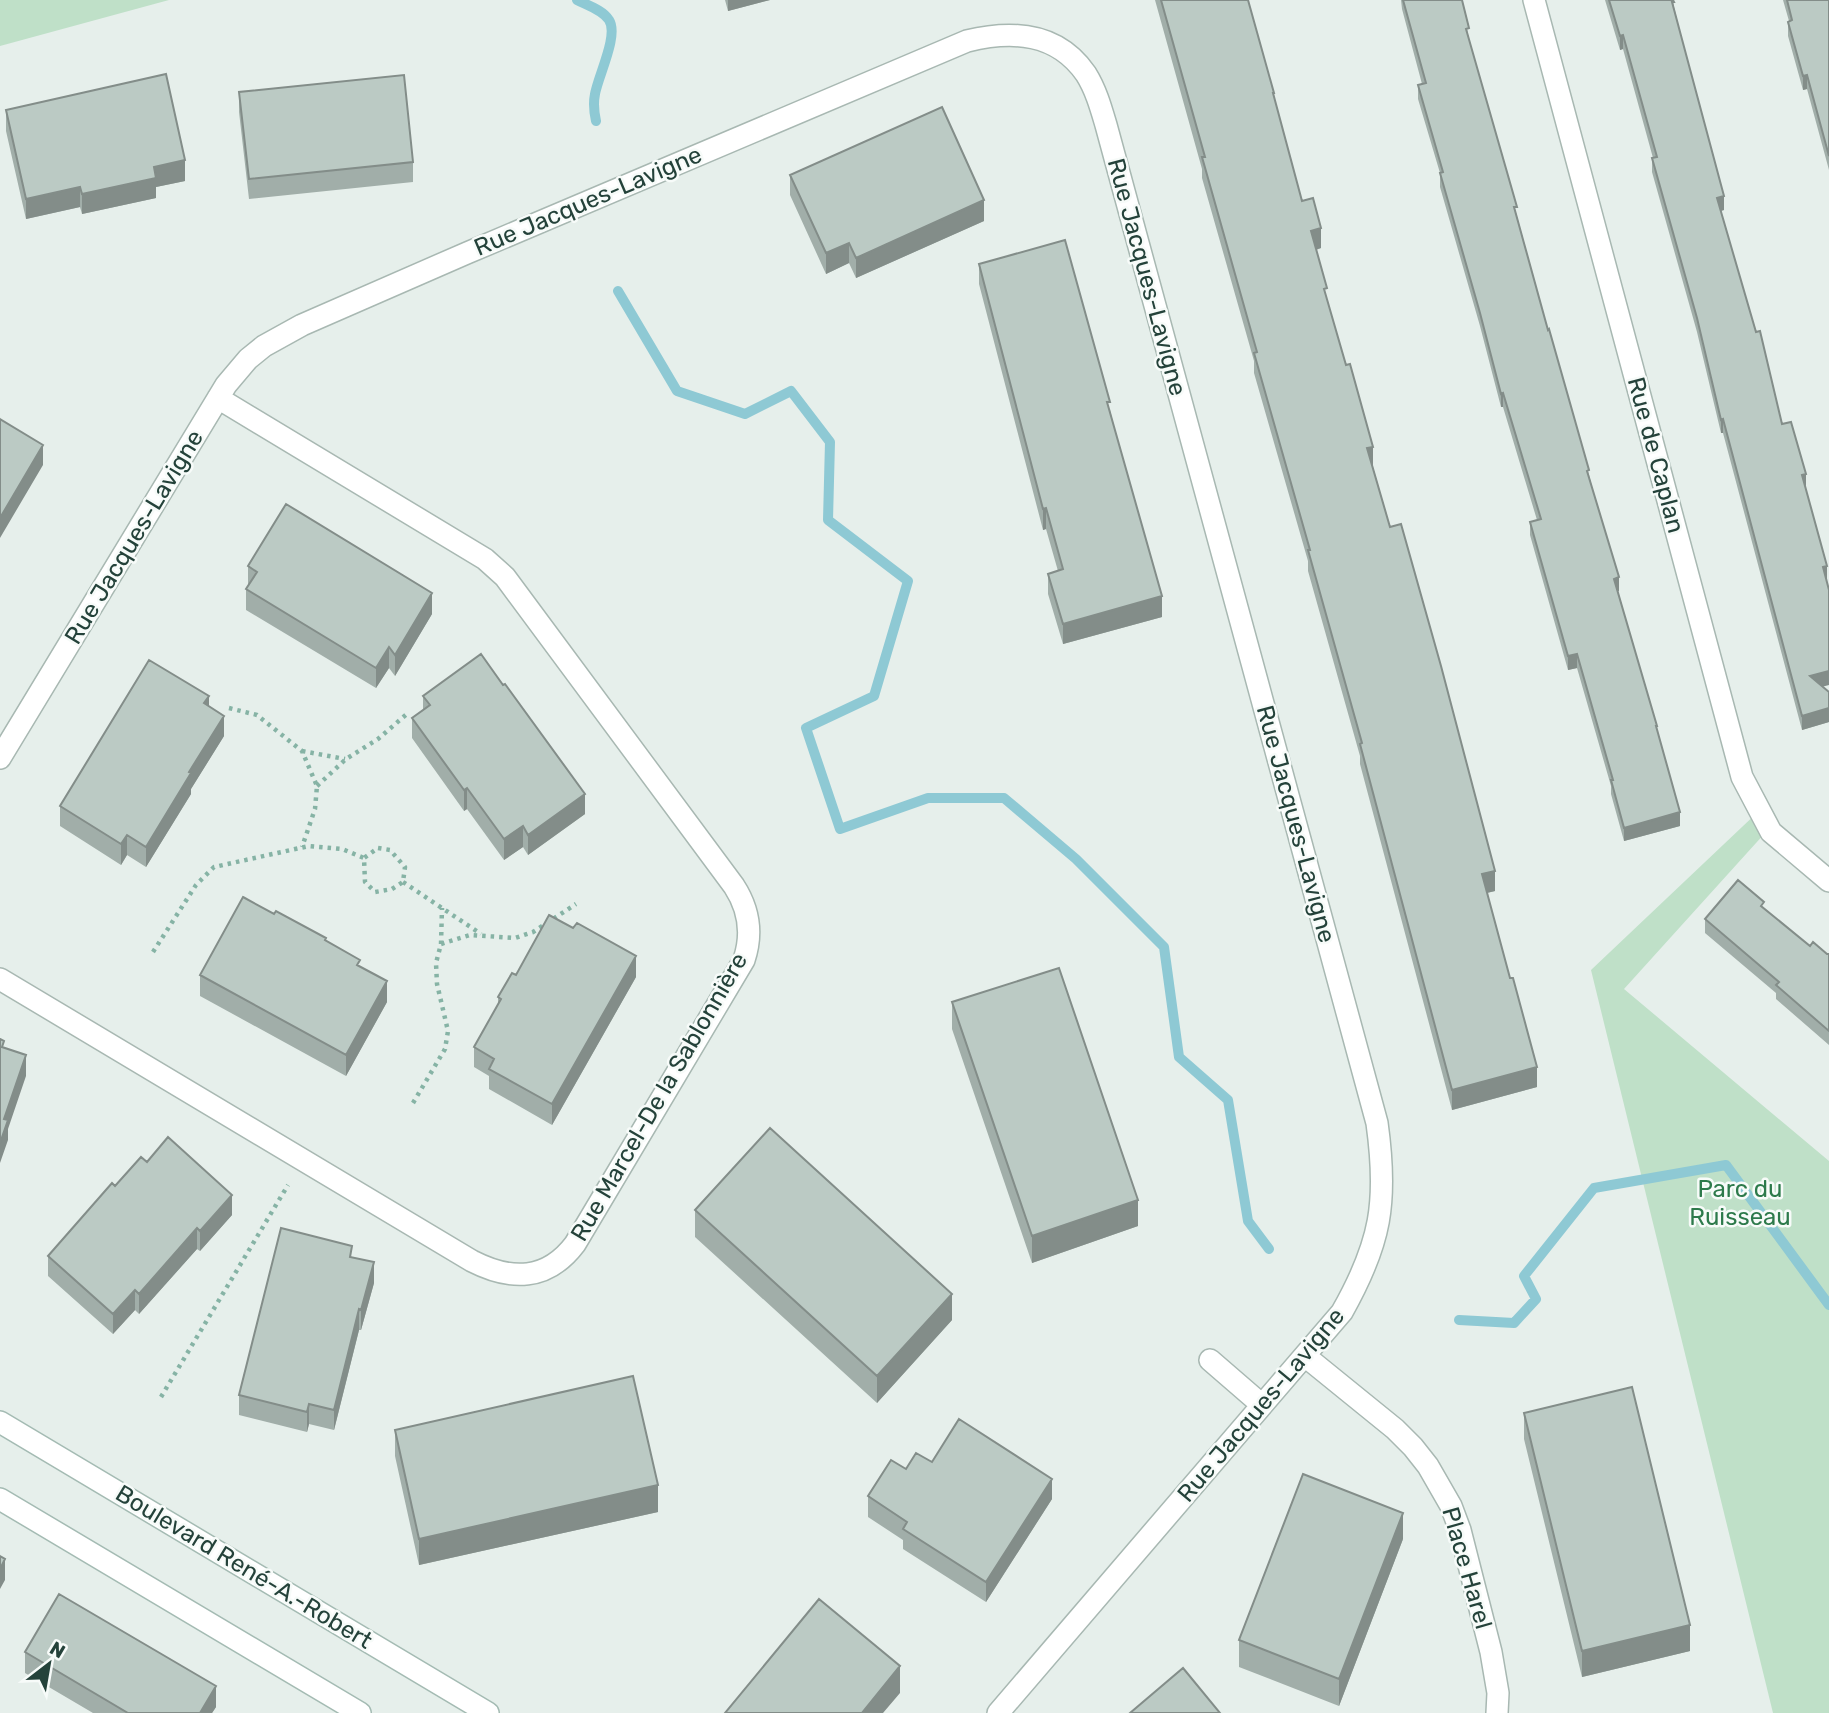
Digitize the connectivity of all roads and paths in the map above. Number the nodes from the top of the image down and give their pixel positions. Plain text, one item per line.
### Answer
1 (1534, 0) edge
2 (218, 398) junction
3 (229, 708) dead end
4 (408, 713) dead end
5 (302, 751) junction
6 (0, 758) edge
7 (346, 759) junction
8 (317, 786) junction
9 (302, 848) junction
10 (364, 858) junction
11 (1829, 881) edge
12 (403, 883) junction
13 (576, 904) dead end
14 (442, 908) junction
15 (484, 936) junction
16 (441, 944) junction
17 (153, 952) dead end
18 (0, 979) edge
19 (414, 1103) dead end
20 (303, 1160) junction
21 (1306, 1356) junction
22 (1210, 1360) dead end
23 (161, 1397) dead end
24 (1262, 1405) junction
25 (0, 1422) edge
26 (0, 1499) edge
27 (360, 1713) edge
28 (488, 1713) edge
29 (998, 1713) edge
30 (1497, 1713) edge

1 - 11 street, Rue de Caplan
2 - 6 street, Rue Jacques-Lavigne
2 - 20 street, Rue Marcel-De la Sablonnière
2 - 21 street, Rue Jacques-Lavigne
3 - 5 path
4 - 7 path
5 - 7 path
5 - 8 path
7 - 8 path
8 - 9 path
9 - 10 path
9 - 17 path
10 - 12 path
10 - 12 path
12 - 14 path
13 - 15 path
14 - 15 path
14 - 16 path
15 - 16 path
16 - 19 path
18 - 20 street, Rue Marcel-De la Sablonnière
20 - 23 path
21 - 24 street, Rue Jacques-Lavigne
21 - 30 street, Place Harel
22 - 24 street
24 - 29 street, Rue Jacques-Lavigne
25 - 28 street, Boulevard René-A.-Robert
26 - 27 street

